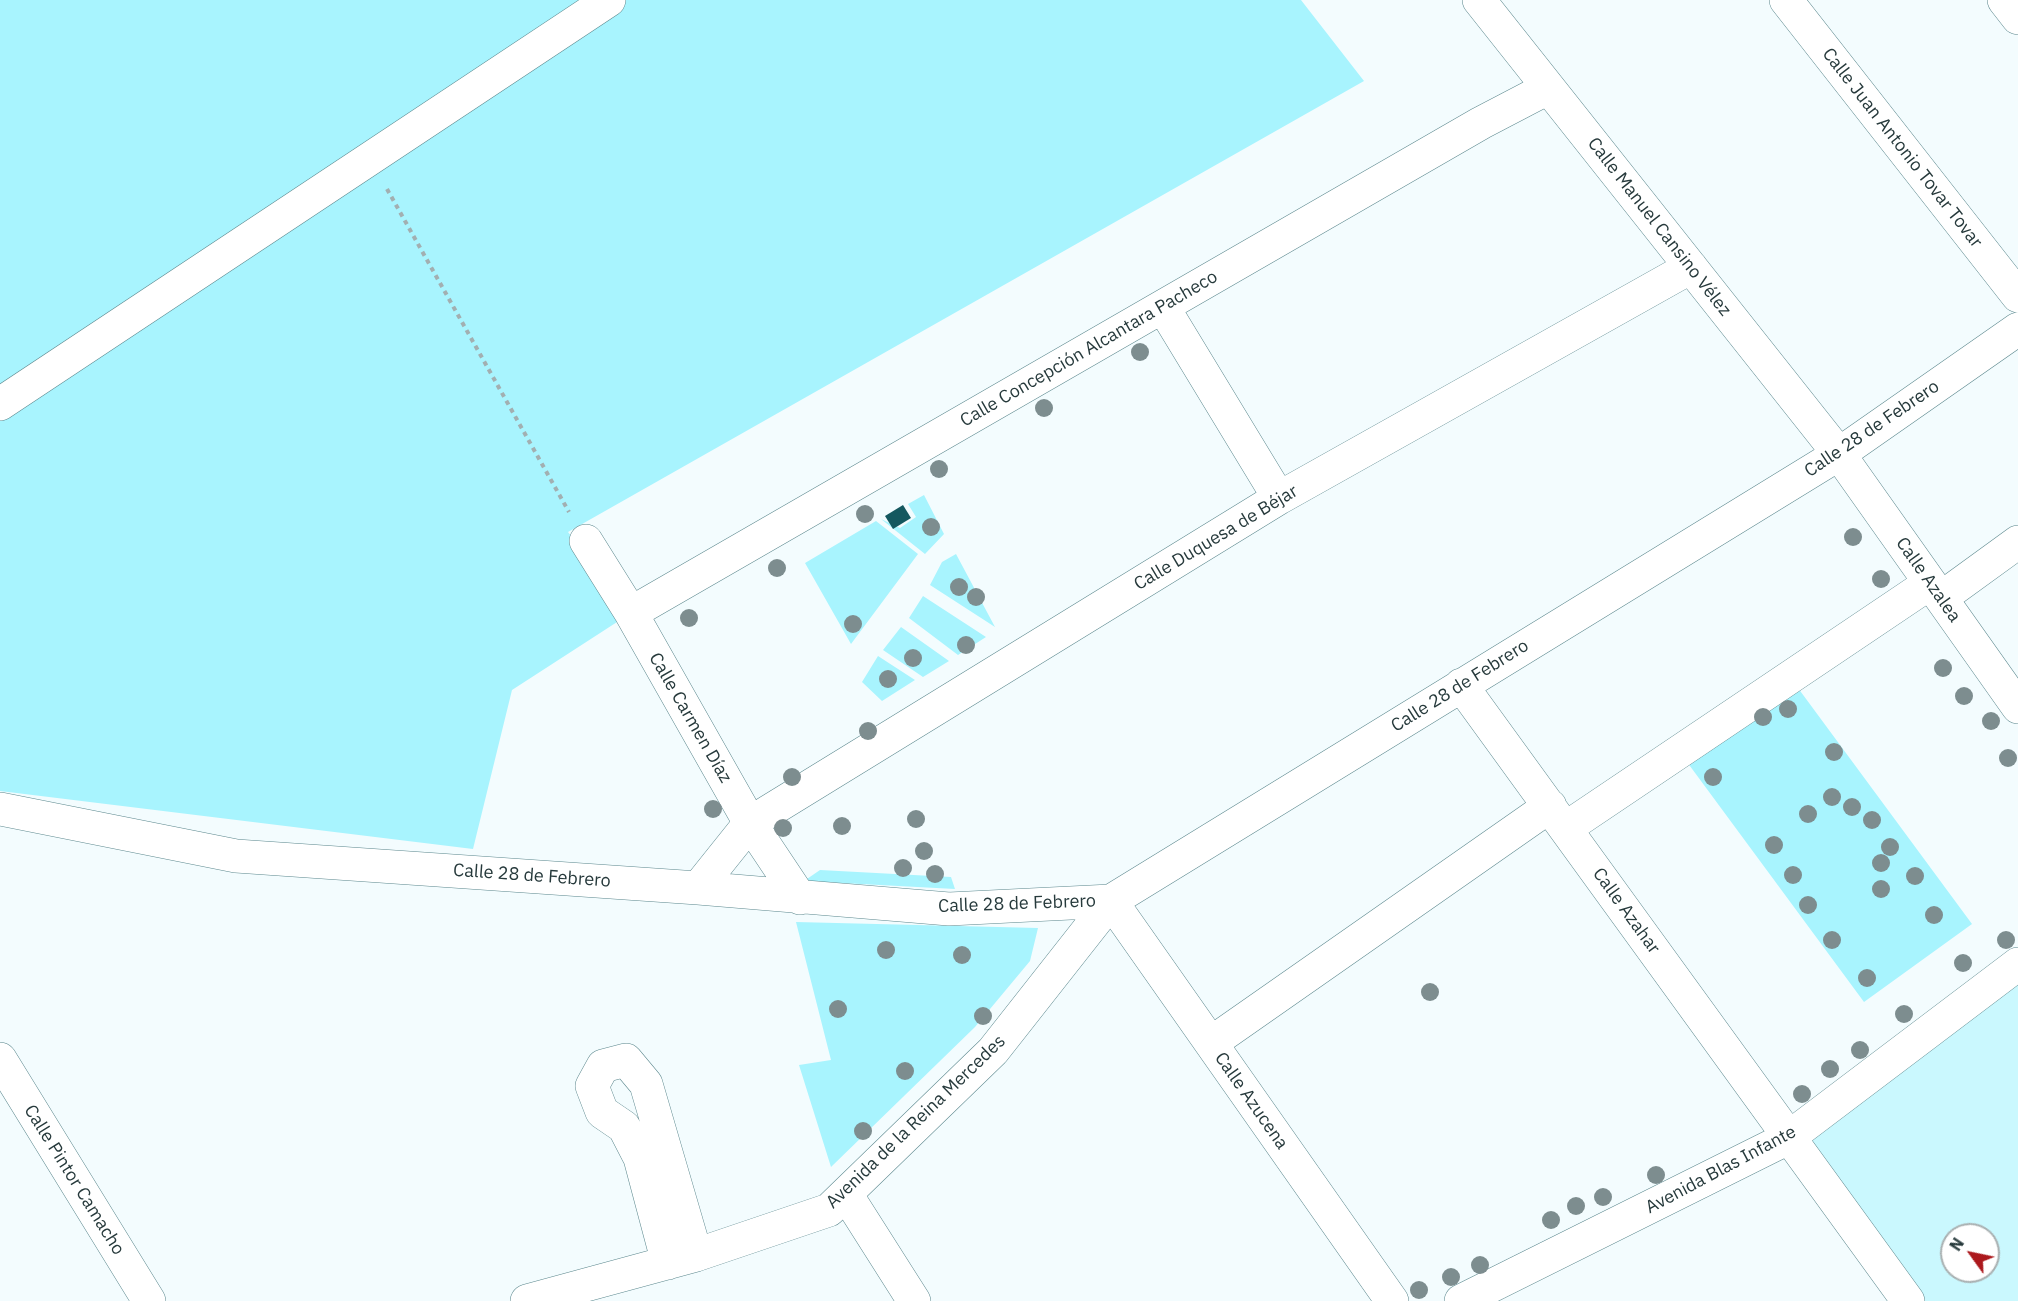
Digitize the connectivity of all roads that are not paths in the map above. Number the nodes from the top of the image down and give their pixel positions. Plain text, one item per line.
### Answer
1 (609, 0) edge
2 (1479, 0) edge
3 (1786, 0) edge
4 (2004, 0) edge
5 (2018, 18) edge
6 (1548, 88) junction
7 (1691, 267) junction
8 (2018, 296) edge
9 (1162, 307) junction
10 (2018, 329) edge
11 (0, 404) edge
12 (1839, 454) junction
13 (1279, 498) junction
14 (586, 541) road end
15 (2018, 542) edge
16 (1935, 590) junction
17 (631, 613) junction
18 (1461, 685) junction
19 (2018, 707) edge
20 (0, 809) edge
21 (1558, 817) junction
22 (750, 823) junction
23 (698, 888) junction
24 (732, 892) junction
25 (800, 898) junction
26 (1111, 901) junction
27 (2018, 964) edge
28 (1211, 1043) junction
29 (0, 1059) edge
30 (1788, 1138) junction
31 (846, 1194) junction
32 (682, 1259) junction
33 (149, 1301) edge
34 (527, 1301) edge
35 (914, 1301) edge
36 (1392, 1301) edge
37 (1461, 1301) edge
38 (1908, 1301) edge

1 - 11 street
2 - 6 street, Calle Manuel Cansino Vélez
3 - 8 street, Calle Juan Antonio Tovar Tovar
4 - 5 street
6 - 7 street, Calle Manuel Cansino Vélez
6 - 9 street, Calle Concepción Alcantara Pacheco
7 - 12 street, Calle Manuel Cansino Vélez
7 - 13 street, Calle Duquesa de Béjar
9 - 13 street
9 - 17 street, Calle Concepción Alcantara Pacheco
10 - 12 street, Calle 28 de Febrero
12 - 16 street, Calle Azalea
12 - 18 street, Calle 28 de Febrero
13 - 22 street, Calle Duquesa de Béjar
14 - 17 street, Calle Carmen Díaz
15 - 16 street
16 - 19 street, Calle Azalea
16 - 21 street
17 - 22 street, Calle Carmen Díaz
18 - 21 street, Calle Azahar
18 - 26 street, Calle 28 de Febrero
20 - 23 street, Calle 28 de Febrero
21 - 28 street
21 - 30 street, Calle Azahar
22 - 23 street, Calle Duquesa de Béjar
22 - 24 street
22 - 25 street, Calle Carmen Díaz
23 - 24 street, Calle 28 de Febrero
24 - 25 street, Calle 28 de Febrero
25 - 26 street, Calle 28 de Febrero
26 - 28 street, Calle Azucena
26 - 31 street, Avenida de la Reina Mercedes
27 - 30 street, Avenida Blas Infante
28 - 36 street, Calle Azucena
29 - 33 street, Calle Pintor Camacho
30 - 37 street, Avenida Blas Infante
30 - 38 street, Calle Azahar
31 - 32 street, Avenida de la Reina Mercedes
31 - 35 street
32 - 32 street
32 - 34 street, Avenida de la Reina Mercedes

